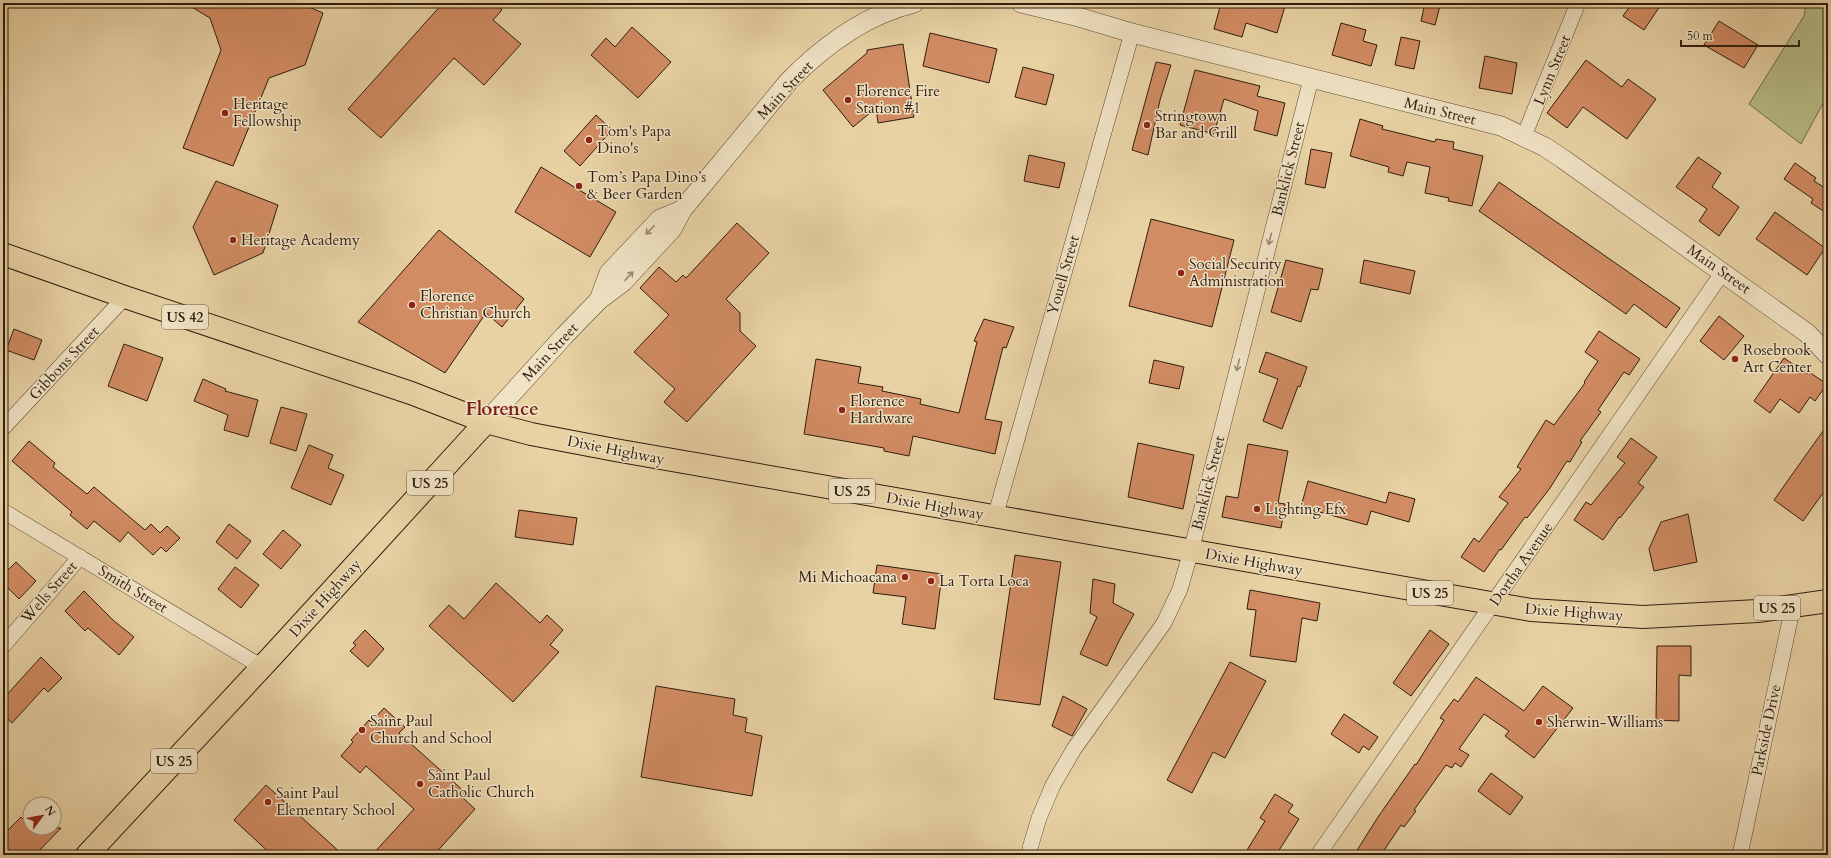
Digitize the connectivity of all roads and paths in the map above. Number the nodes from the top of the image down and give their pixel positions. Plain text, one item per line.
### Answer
1 (914, 3) edge
2 (1021, 3) edge
3 (1578, 3) edge
4 (1056, 7) edge
5 (868, 11) edge
6 (1132, 33) junction
7 (1311, 79) junction
8 (1524, 136) junction
9 (3, 254) edge
10 (1723, 272) junction
11 (125, 297) junction
12 (1807, 333) junction
13 (1828, 338) edge
14 (1828, 355) edge
15 (486, 422) junction
16 (3, 428) edge
17 (3, 511) edge
18 (994, 516) junction
19 (1192, 551) junction
20 (80, 557) junction
21 (1828, 601) edge
22 (1493, 604) junction
23 (1793, 606) junction
24 (3, 646) edge
25 (262, 667) junction
26 (86, 855) edge
27 (1030, 855) edge
28 (1318, 855) edge
29 (1740, 855) edge

1 - 5 street, Main Street
2 - 4 street, Main Street
3 - 8 street, Lynn Street
4 - 6 street, Main Street
5 - 15 street, Main Street
6 - 7 street, Main Street
6 - 18 street, Youell Street
7 - 8 street, Main Street
7 -> 19 street, Banklick Street
8 - 10 street, Main Street
9 - 11 main road, US 42
10 - 12 street, Main Street
10 - 22 street, Dortha Avenue
11 - 15 main road, US 42
11 - 16 street, Gibbons Street
12 - 13 street, Main Street
12 - 14 street, Main Street
15 - 18 main road, Dixie Highway / US 25
15 - 25 main road, Dixie Highway / US 25
17 - 20 street, Smith Street
18 - 19 main road, Dixie Highway / US 25
19 - 22 main road, Dixie Highway / US 25
19 - 27 street, Banklick Street
20 - 24 street, Wells Street
20 - 25 street, Smith Street
21 - 23 main road, Dixie Highway / US 25
22 - 23 main road, Dixie Highway / US 25
22 - 28 street, Dortha Avenue
23 - 29 street, Parkside Drive
25 - 26 main road, Dixie Highway / US 25

